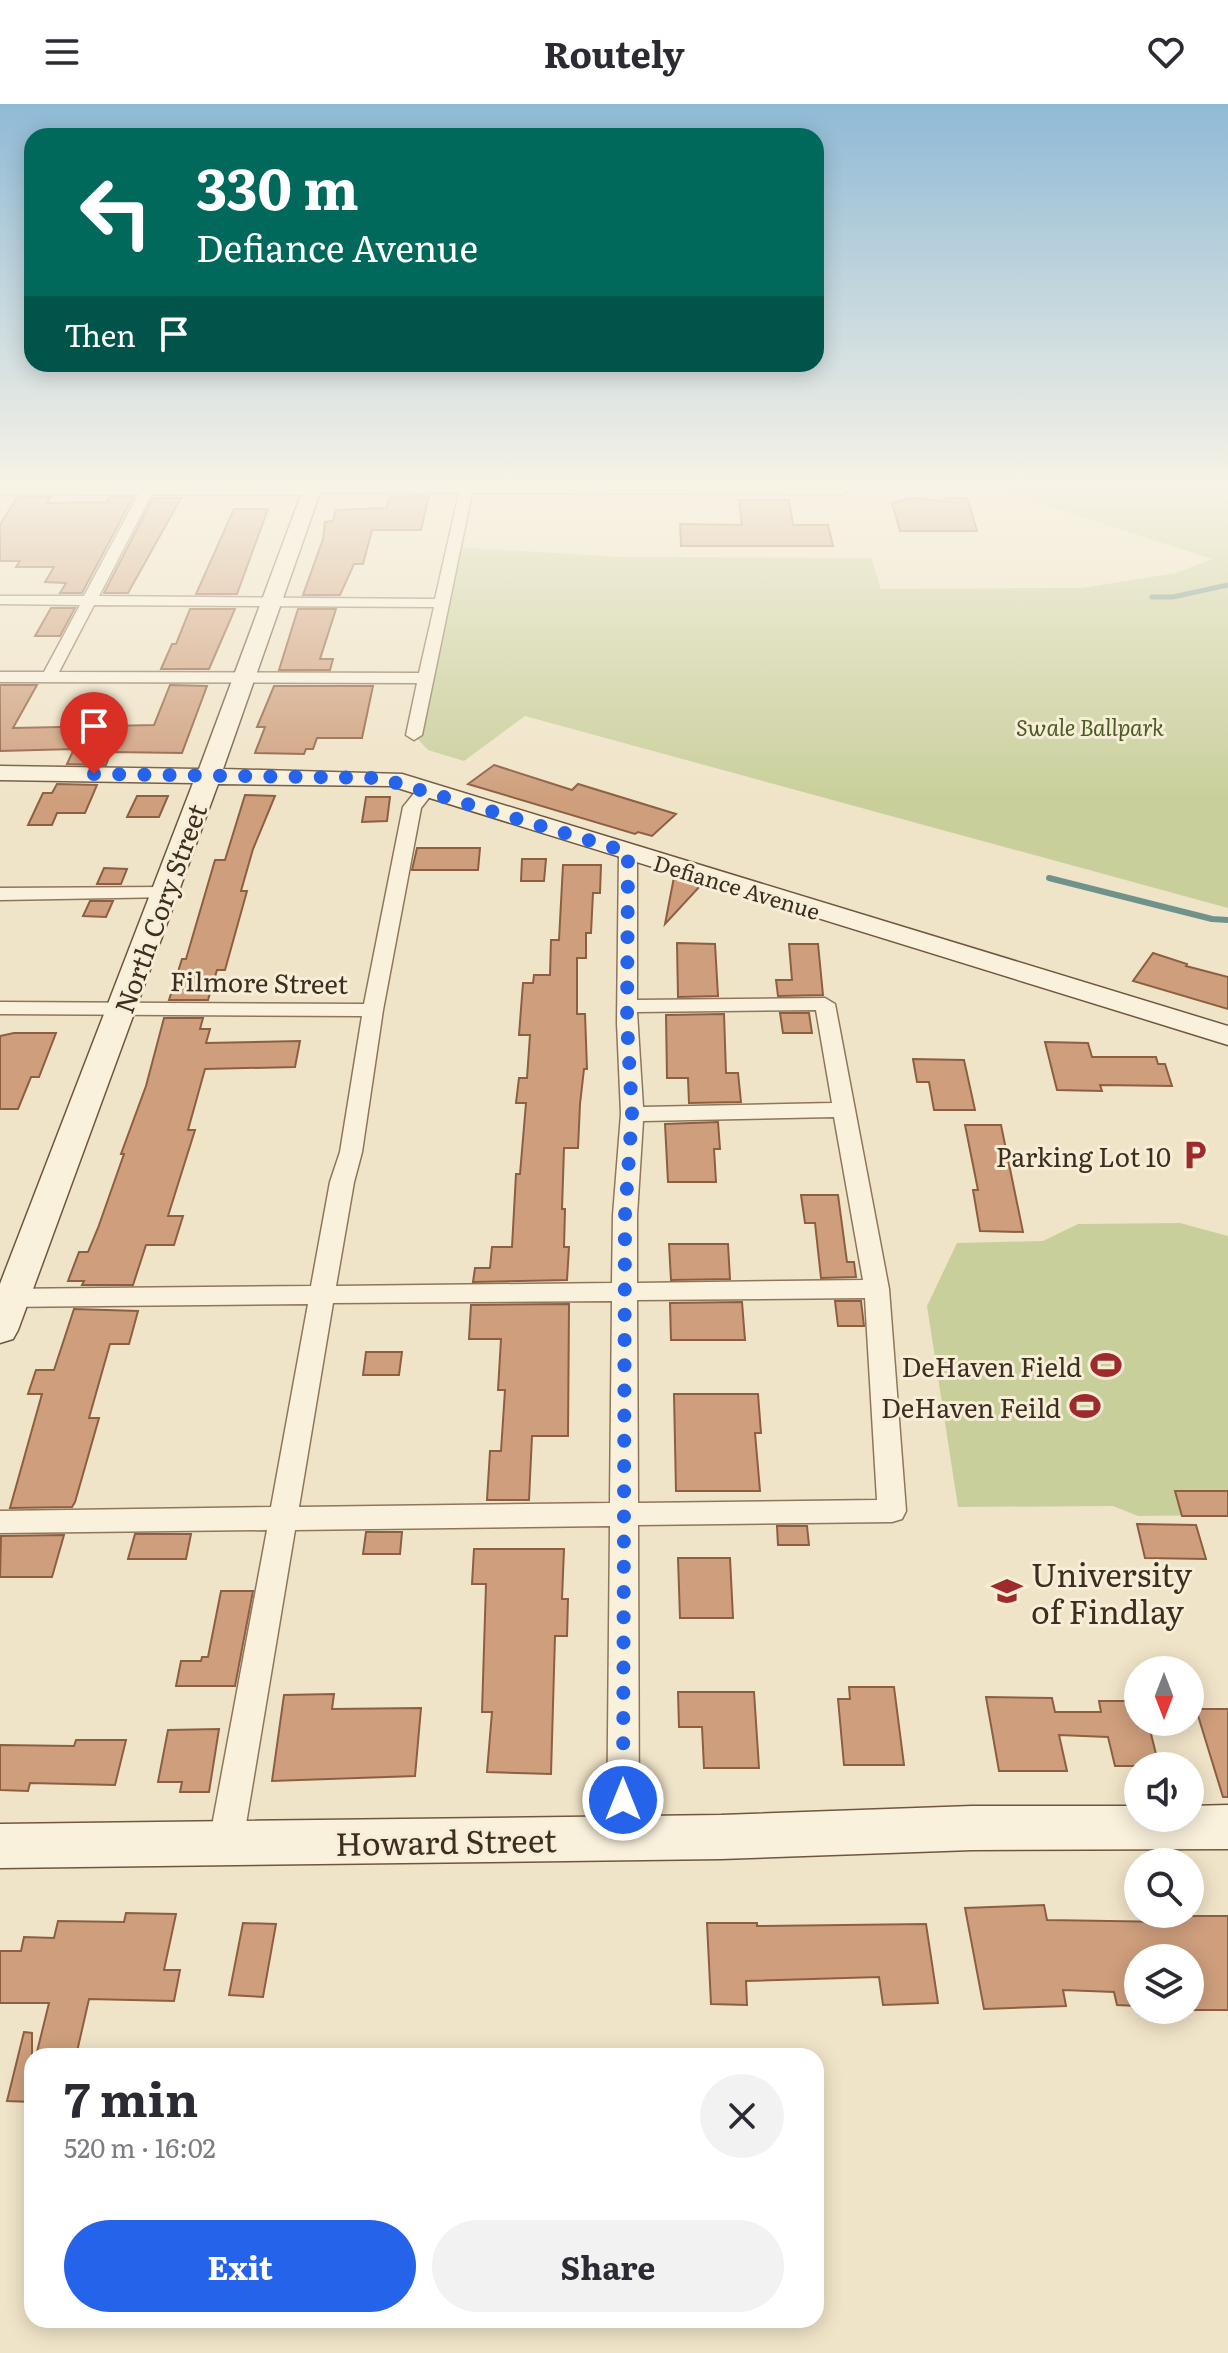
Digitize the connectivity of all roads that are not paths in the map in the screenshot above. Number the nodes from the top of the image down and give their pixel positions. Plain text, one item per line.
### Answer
1 (96, 589) edge
2 (275, 589) edge
3 (446, 589) edge
4 (0, 600) edge
5 (90, 601) junction
6 (270, 602) junction
7 (443, 603) junction
8 (0, 677) edge
9 (49, 677) junction
10 (245, 678) junction
11 (427, 678) junction
12 (414, 735) dead end
13 (0, 773) edge
14 (208, 776) junction
15 (426, 790) junction
16 (628, 852) junction
17 (166, 893) junction
18 (0, 894) edge
19 (627, 1006) junction
20 (122, 1007) junction
21 (0, 1008) edge
22 (373, 1010) junction
23 (1228, 1036) edge
24 (844, 1110) junction
25 (632, 1114) junction
26 (624, 1289) junction
27 (877, 1289) junction
28 (322, 1296) junction
29 (6, 1298) edge
30 (0, 1330) edge
31 (624, 1514) junction
32 (284, 1516) junction
33 (0, 1522) edge
34 (1228, 1827) edge
35 (623, 1838) junction
36 (226, 1842) junction
37 (0, 1846) edge

1 - 5 street
2 - 6 street, North Cory Street
3 - 7 street
4 - 5 street
5 - 6 street
5 - 9 street
6 - 7 street
6 - 10 street, North Cory Street
7 - 11 street
8 - 9 street
9 - 10 street
10 - 11 street
10 - 14 street, North Cory Street
11 - 12 street
13 - 14 street, Defiance Avenue
14 - 15 street, Defiance Avenue
14 - 17 street, North Cory Street
15 - 16 street, Defiance Avenue
15 - 22 street
16 - 19 street
16 - 23 street, Defiance Avenue
17 - 18 street
17 - 20 street, North Cory Street
19 - 24 street
19 - 25 street
20 - 21 street, Filmore Street
20 - 22 street, Filmore Street
20 - 29 street, North Cory Street
22 - 28 street
24 - 25 street
24 - 27 street
25 - 26 street
26 - 27 street
26 - 28 street
26 - 31 street
27 - 31 street
28 - 29 street
28 - 32 street
29 - 30 street, North Cory Street
31 - 32 street
31 - 35 street
32 - 33 street
32 - 36 street
34 - 35 street, Howard Street
35 - 36 street, Howard Street
36 - 37 street, Howard Street

